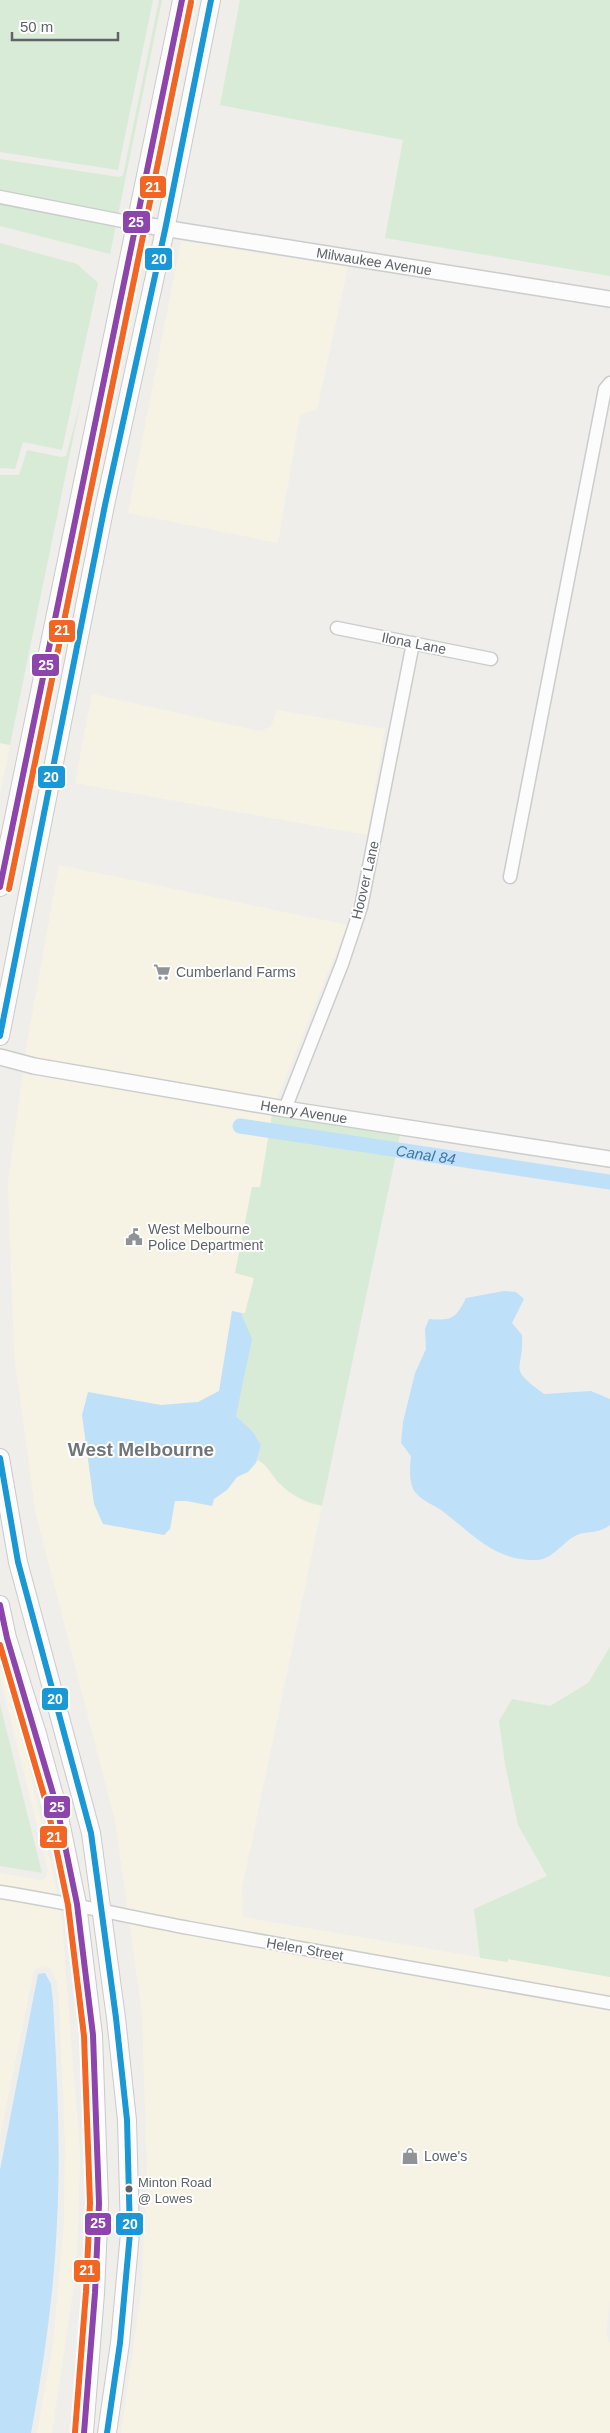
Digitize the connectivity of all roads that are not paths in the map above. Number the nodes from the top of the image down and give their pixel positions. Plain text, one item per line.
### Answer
1 (182, 0) edge
2 (211, 0) edge
3 (0, 198) edge
4 (138, 224) junction
5 (165, 230) junction
6 (610, 299) edge
7 (610, 383) edge
8 (337, 628) dead end
9 (413, 643) junction
10 (491, 658) dead end
11 (510, 877) dead end
12 (0, 887) edge
13 (0, 1036) edge
14 (0, 1057) edge
15 (285, 1109) junction
16 (610, 1159) edge
17 (0, 1458) edge
18 (5, 1525) edge
19 (0, 1605) edge
20 (0, 1892) edge
21 (77, 1904) junction
22 (102, 1912) junction
23 (610, 2004) edge
24 (84, 2433) edge
25 (107, 2433) edge

1 - 4 main road
2 - 5 main road
3 - 4 street
4 - 5 street, Milwaukee Avenue
4 - 12 main road
5 - 6 street, Milwaukee Avenue
5 - 13 main road
7 - 11 street
8 - 9 street, Ilona Lane
9 - 10 street, Ilona Lane
9 - 15 street, Hoover Lane
14 - 15 street, Henry Avenue
15 - 16 street, Henry Avenue
17 - 18 main road
18 - 22 main road
19 - 21 main road
20 - 21 street, Helen Street
21 - 22 street, Helen Street
21 - 24 main road
22 - 23 street, Helen Street
22 - 25 main road

